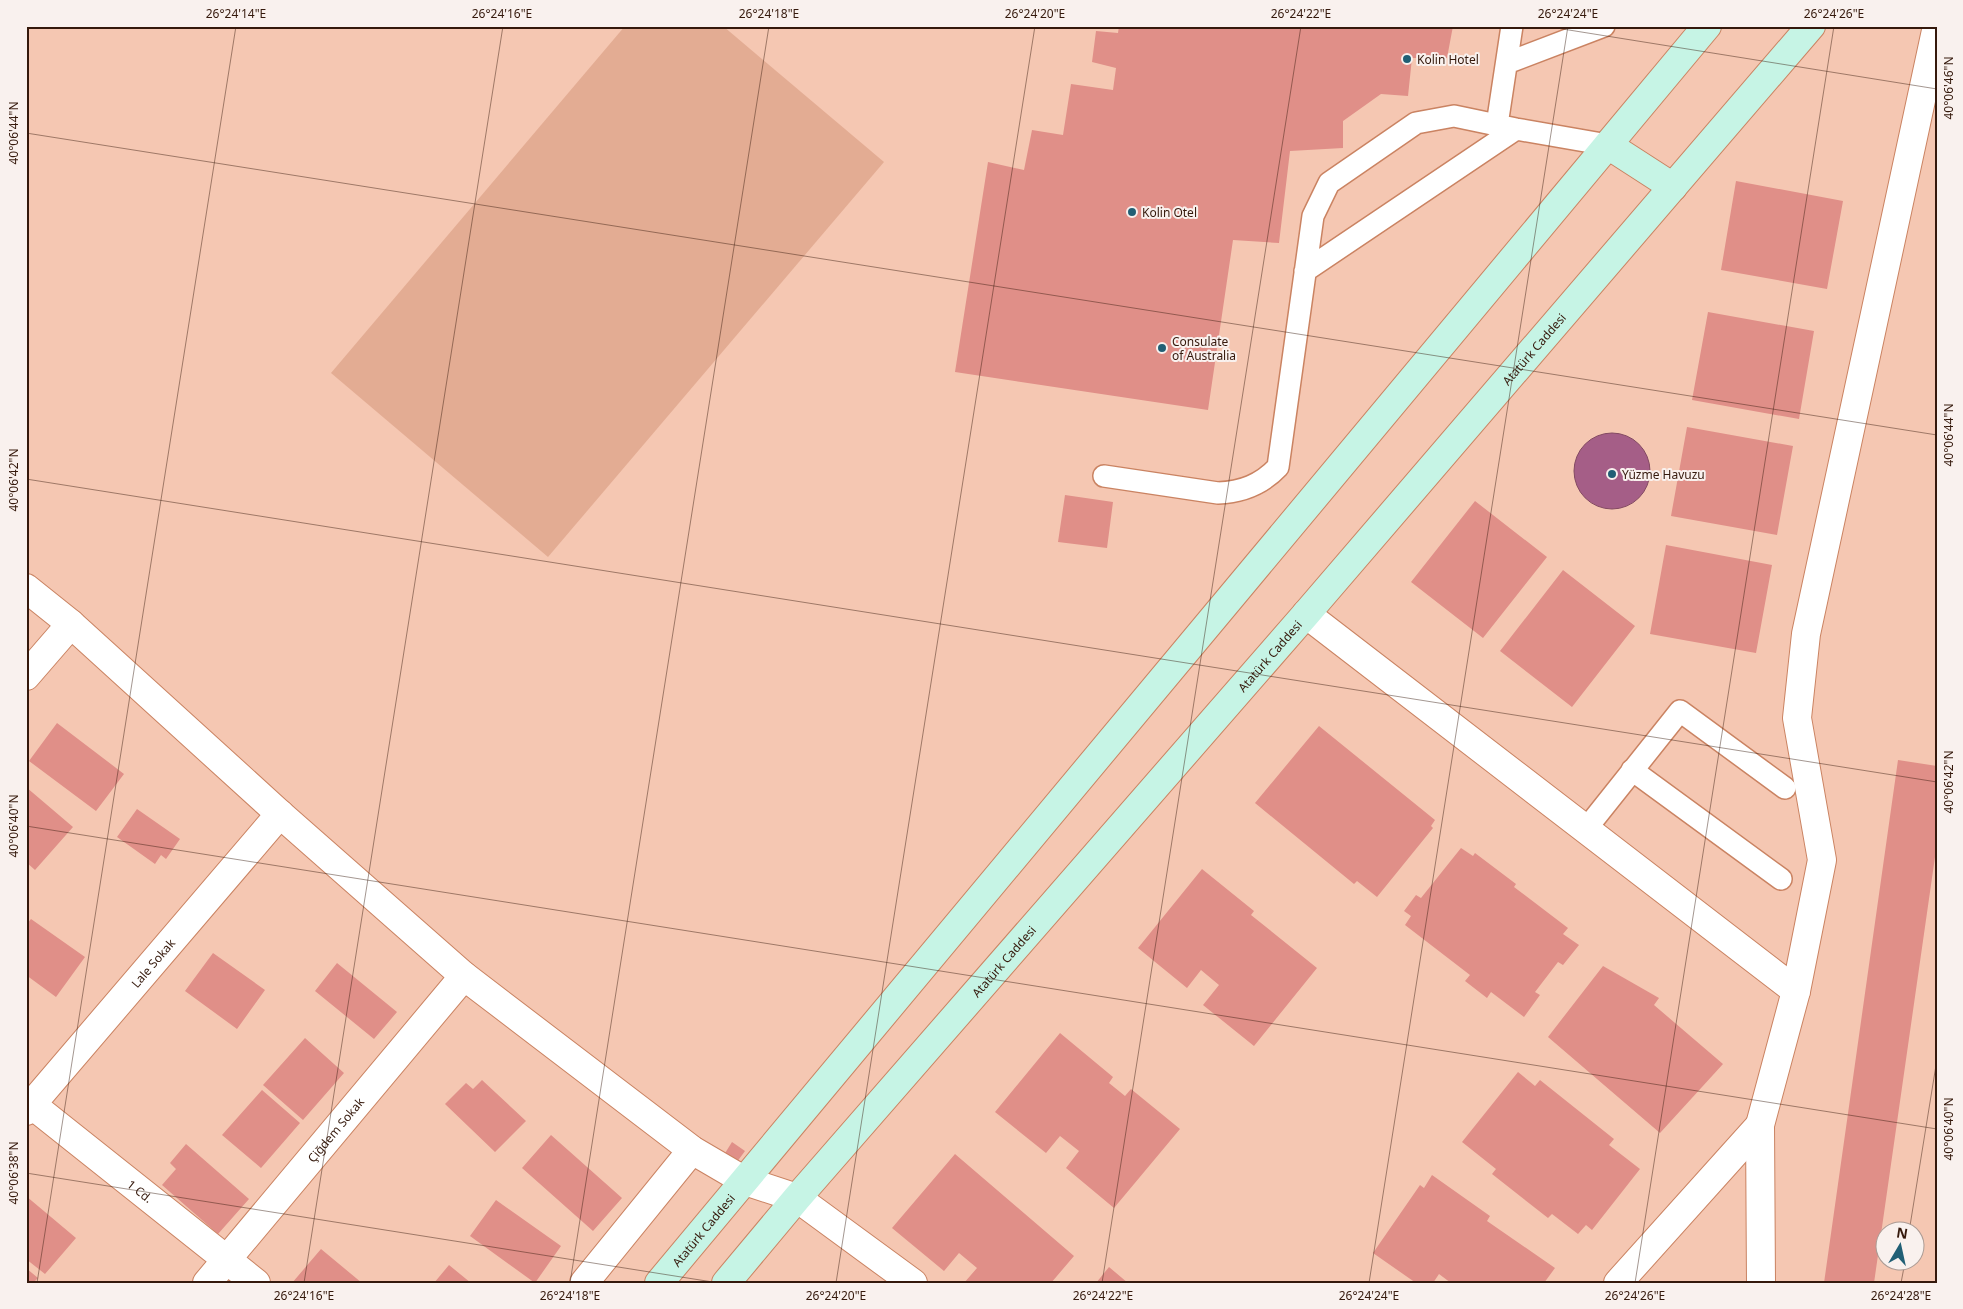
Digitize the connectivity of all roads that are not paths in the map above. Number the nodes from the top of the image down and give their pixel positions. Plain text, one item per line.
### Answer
1 (1512, 26) edge
2 (1604, 26) edge
3 (1707, 26) edge
4 (1811, 26) edge
5 (1936, 26) edge
6 (1506, 63) junction
7 (1506, 127) junction
8 (1608, 145) junction
9 (1673, 187) junction
10 (1305, 271) junction
11 (1104, 476) dead end
12 (26, 588) edge
13 (1306, 614) junction
14 (71, 624) junction
15 (26, 676) edge
16 (1632, 770) junction
17 (1785, 788) dead end
18 (280, 814) junction
19 (1586, 829) junction
20 (1781, 879) dead end
21 (464, 976) junction
22 (1796, 991) junction
23 (28, 1105) edge
24 (1760, 1125) junction
25 (692, 1150) junction
26 (745, 1181) junction
27 (797, 1198) junction
28 (227, 1260) junction
29 (207, 1283) edge
30 (256, 1283) edge
31 (584, 1283) edge
32 (659, 1283) edge
33 (726, 1283) edge
34 (913, 1283) edge
35 (1618, 1283) edge
36 (1761, 1283) edge

1 - 6 lane
2 - 6 lane
3 - 8 main road, Atatürk Caddesi
4 - 9 main road, Atatürk Caddesi
5 - 22 street
6 - 7 lane
7 - 8 lane
7 - 10 lane
7 - 10 lane
8 - 9 main road
8 - 26 main road, Atatürk Caddesi
9 - 13 main road, Atatürk Caddesi
10 - 11 lane
12 - 14 street
13 - 19 street
13 - 27 main road, Atatürk Caddesi
14 - 15 street
14 - 18 street
16 - 17 lane
16 - 19 lane
16 - 20 lane
18 - 21 street
18 - 23 street, Lale Sokak
19 - 22 street
21 - 25 street
21 - 28 street, Çiğdem Sokak
22 - 24 street
23 - 28 street, 1 Cd.
24 - 35 street
24 - 36 street
25 - 26 street
25 - 31 street
26 - 27 street
26 - 32 main road, Atatürk Caddesi
27 - 33 main road, Atatürk Caddesi
27 - 34 street
28 - 29 street, Çiğdem Sokak
28 - 30 street, 1 Cd.

